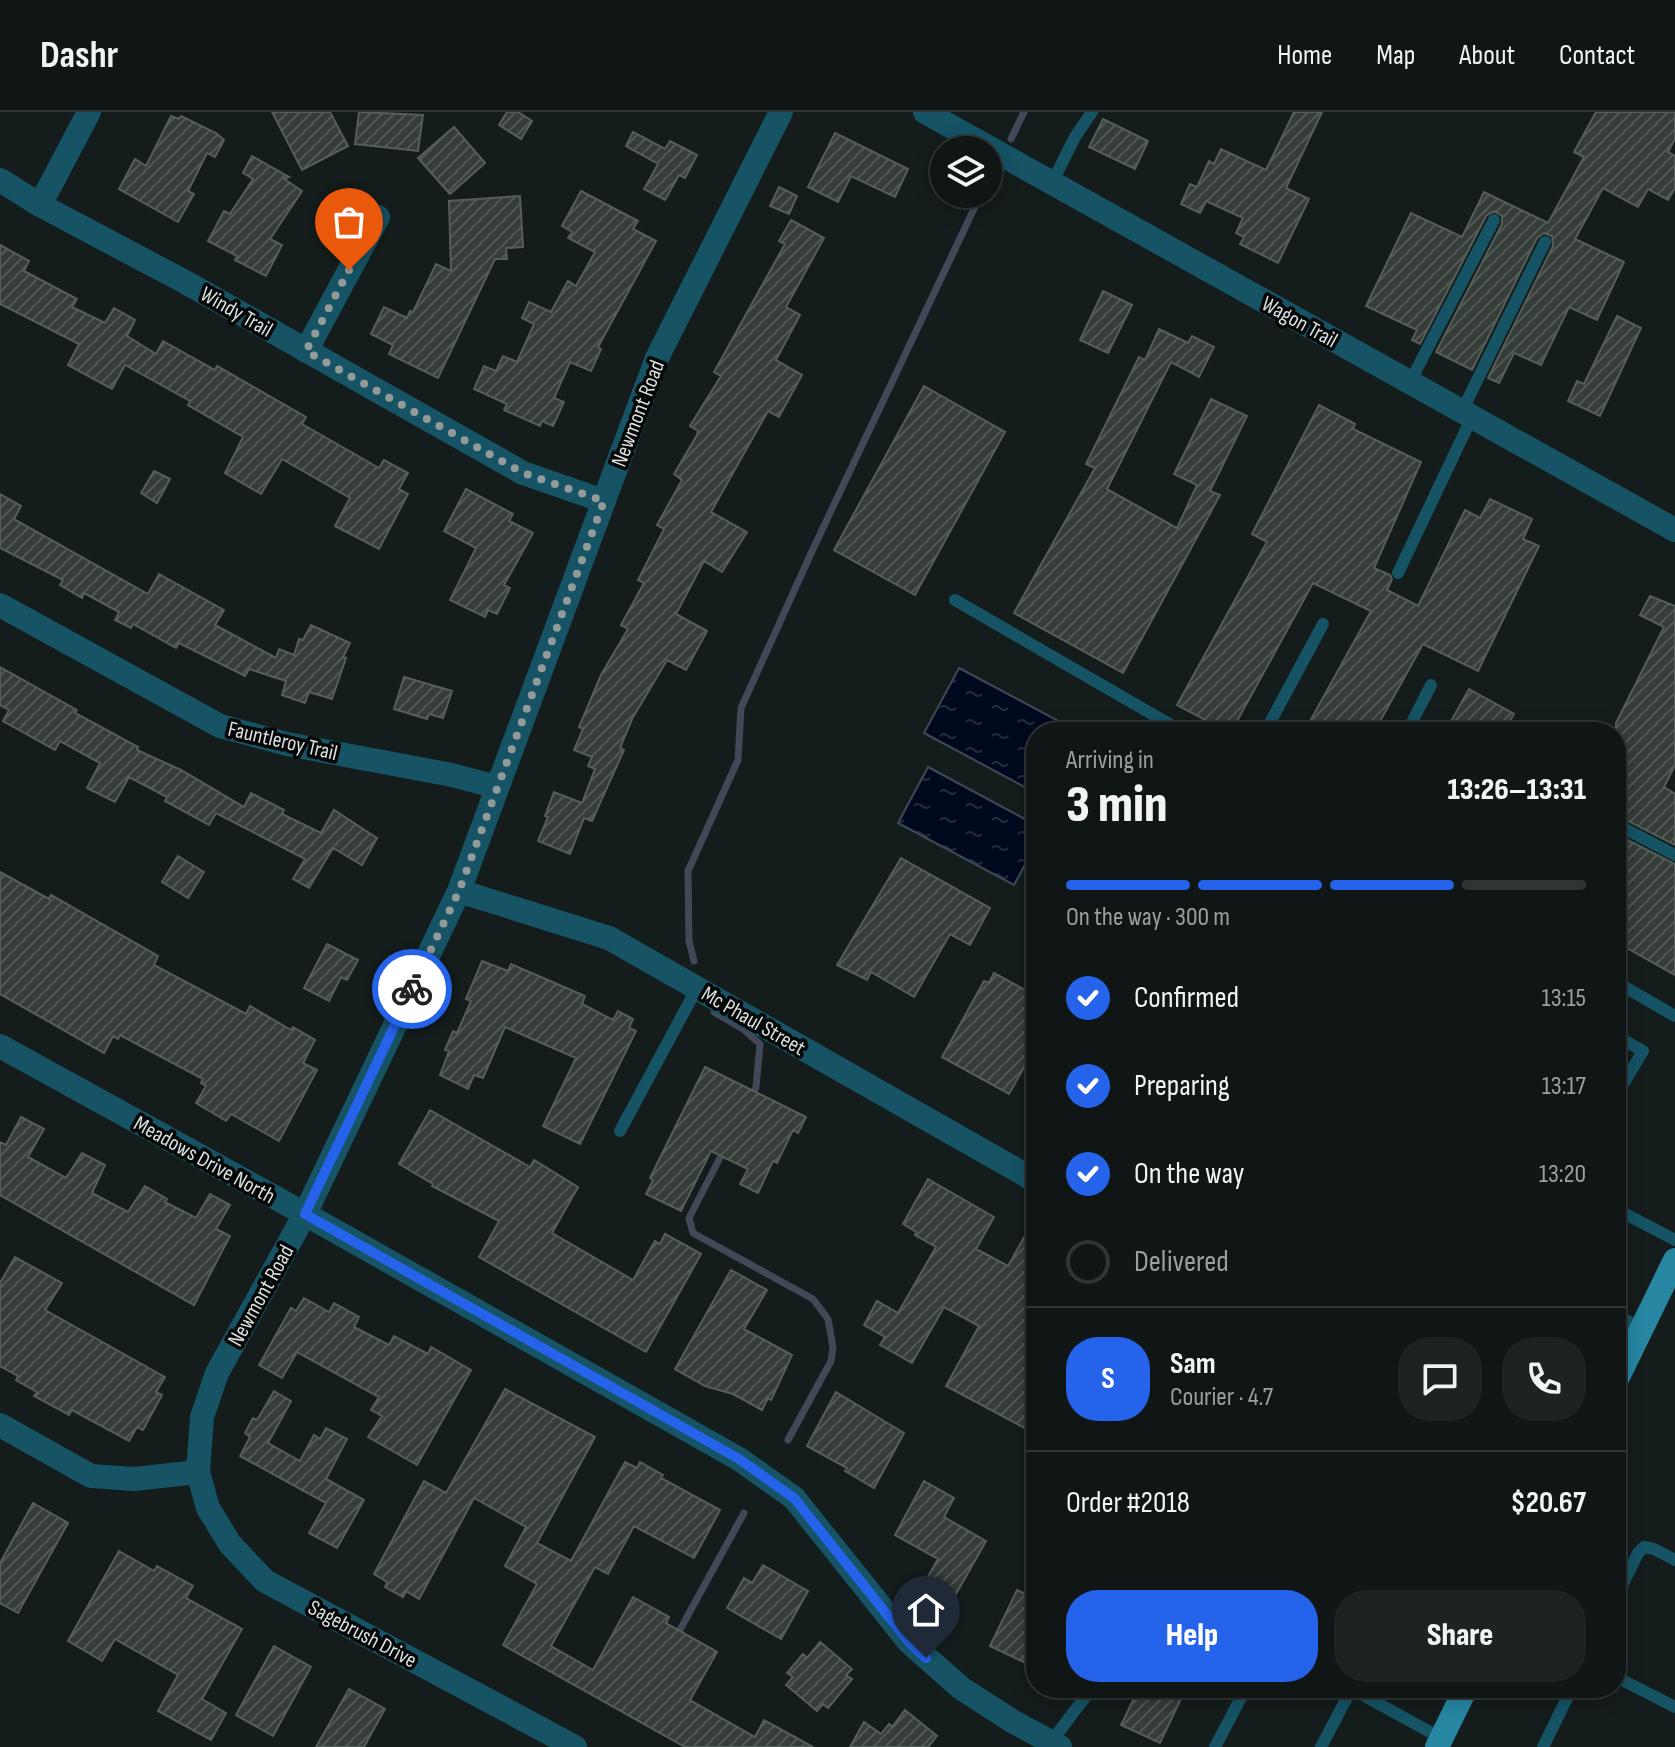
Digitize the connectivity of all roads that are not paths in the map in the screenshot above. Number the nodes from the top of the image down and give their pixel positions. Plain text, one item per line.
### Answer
1 (89, 112) edge
2 (781, 112) edge
3 (925, 112) edge
4 (1092, 112) edge
5 (0, 180) edge
6 (1052, 183) junction
7 (40, 205) junction
8 (378, 217) dead end
9 (1494, 220) dead end
10 (1545, 242) dead end
11 (306, 351) junction
12 (1410, 382) junction
13 (1467, 414) junction
14 (604, 501) junction
15 (1675, 530) edge
16 (1398, 573) dead end
17 (955, 600) dead end
18 (0, 605) edge
19 (1323, 624) dead end
20 (1431, 685) dead end
21 (1166, 722) edge
22 (1270, 722) edge
23 (1412, 722) edge
24 (497, 787) junction
25 (1626, 829) edge
26 (1675, 855) edge
27 (459, 891) junction
28 (697, 988) junction
29 (1626, 988) edge
30 (1675, 1016) edge
31 (1626, 1042) edge
32 (0, 1046) edge
33 (1626, 1079) edge
34 (620, 1131) dead end
35 (1026, 1175) edge
36 (305, 1214) junction
37 (1626, 1214) edge
38 (1675, 1240) edge
39 (1675, 1260) edge
40 (1626, 1320) edge
41 (1641, 1329) junction
42 (1626, 1360) edge
43 (0, 1425) edge
44 (198, 1472) junction
45 (1675, 1560) edge
46 (1626, 1578) edge
47 (1626, 1682) edge
48 (1086, 1698) edge
49 (1241, 1698) edge
50 (1347, 1698) edge
51 (1368, 1698) edge
52 (1461, 1698) edge
53 (1567, 1698) edge
54 (1675, 1707) edge
55 (1439, 1742) edge
56 (1056, 1744) edge
57 (575, 1747) edge
58 (1215, 1747) edge
59 (1321, 1747) edge
60 (1543, 1747) edge

1 - 7 street
2 - 14 street, Newmont Road
3 - 6 street, Wagon Trail
4 - 6 lane
5 - 7 street, Windy Trail
6 - 12 street, Wagon Trail
7 - 11 street, Windy Trail
8 - 11 street
9 - 12 lane
10 - 13 lane
11 - 14 street, Windy Trail
12 - 13 street, Wagon Trail
13 - 15 street, Wagon Trail
13 - 16 lane
14 - 24 street, Newmont Road
17 - 21 lane
18 - 24 street, Fauntleroy Trail
19 - 22 lane
20 - 23 lane
24 - 27 street, Newmont Road
25 - 26 lane
27 - 28 street, Mc Phaul Street
27 - 36 street, Newmont Road
28 - 34 lane
28 - 35 street, Mc Phaul Street
29 - 30 lane
31 - 33 lane
32 - 36 street, Meadows Drive North
36 - 44 street, Newmont Road
36 - 56 street, Meadows Drive North
37 - 38 lane
39 - 41 main road
40 - 41 lane
41 - 42 main road
43 - 44 street
44 - 57 street, Sagebrush Drive
45 - 46 lane
47 - 54 lane
48 - 56 lane
49 - 58 lane
50 - 59 lane
51 - 55 lane
52 - 55 main road
53 - 60 lane

